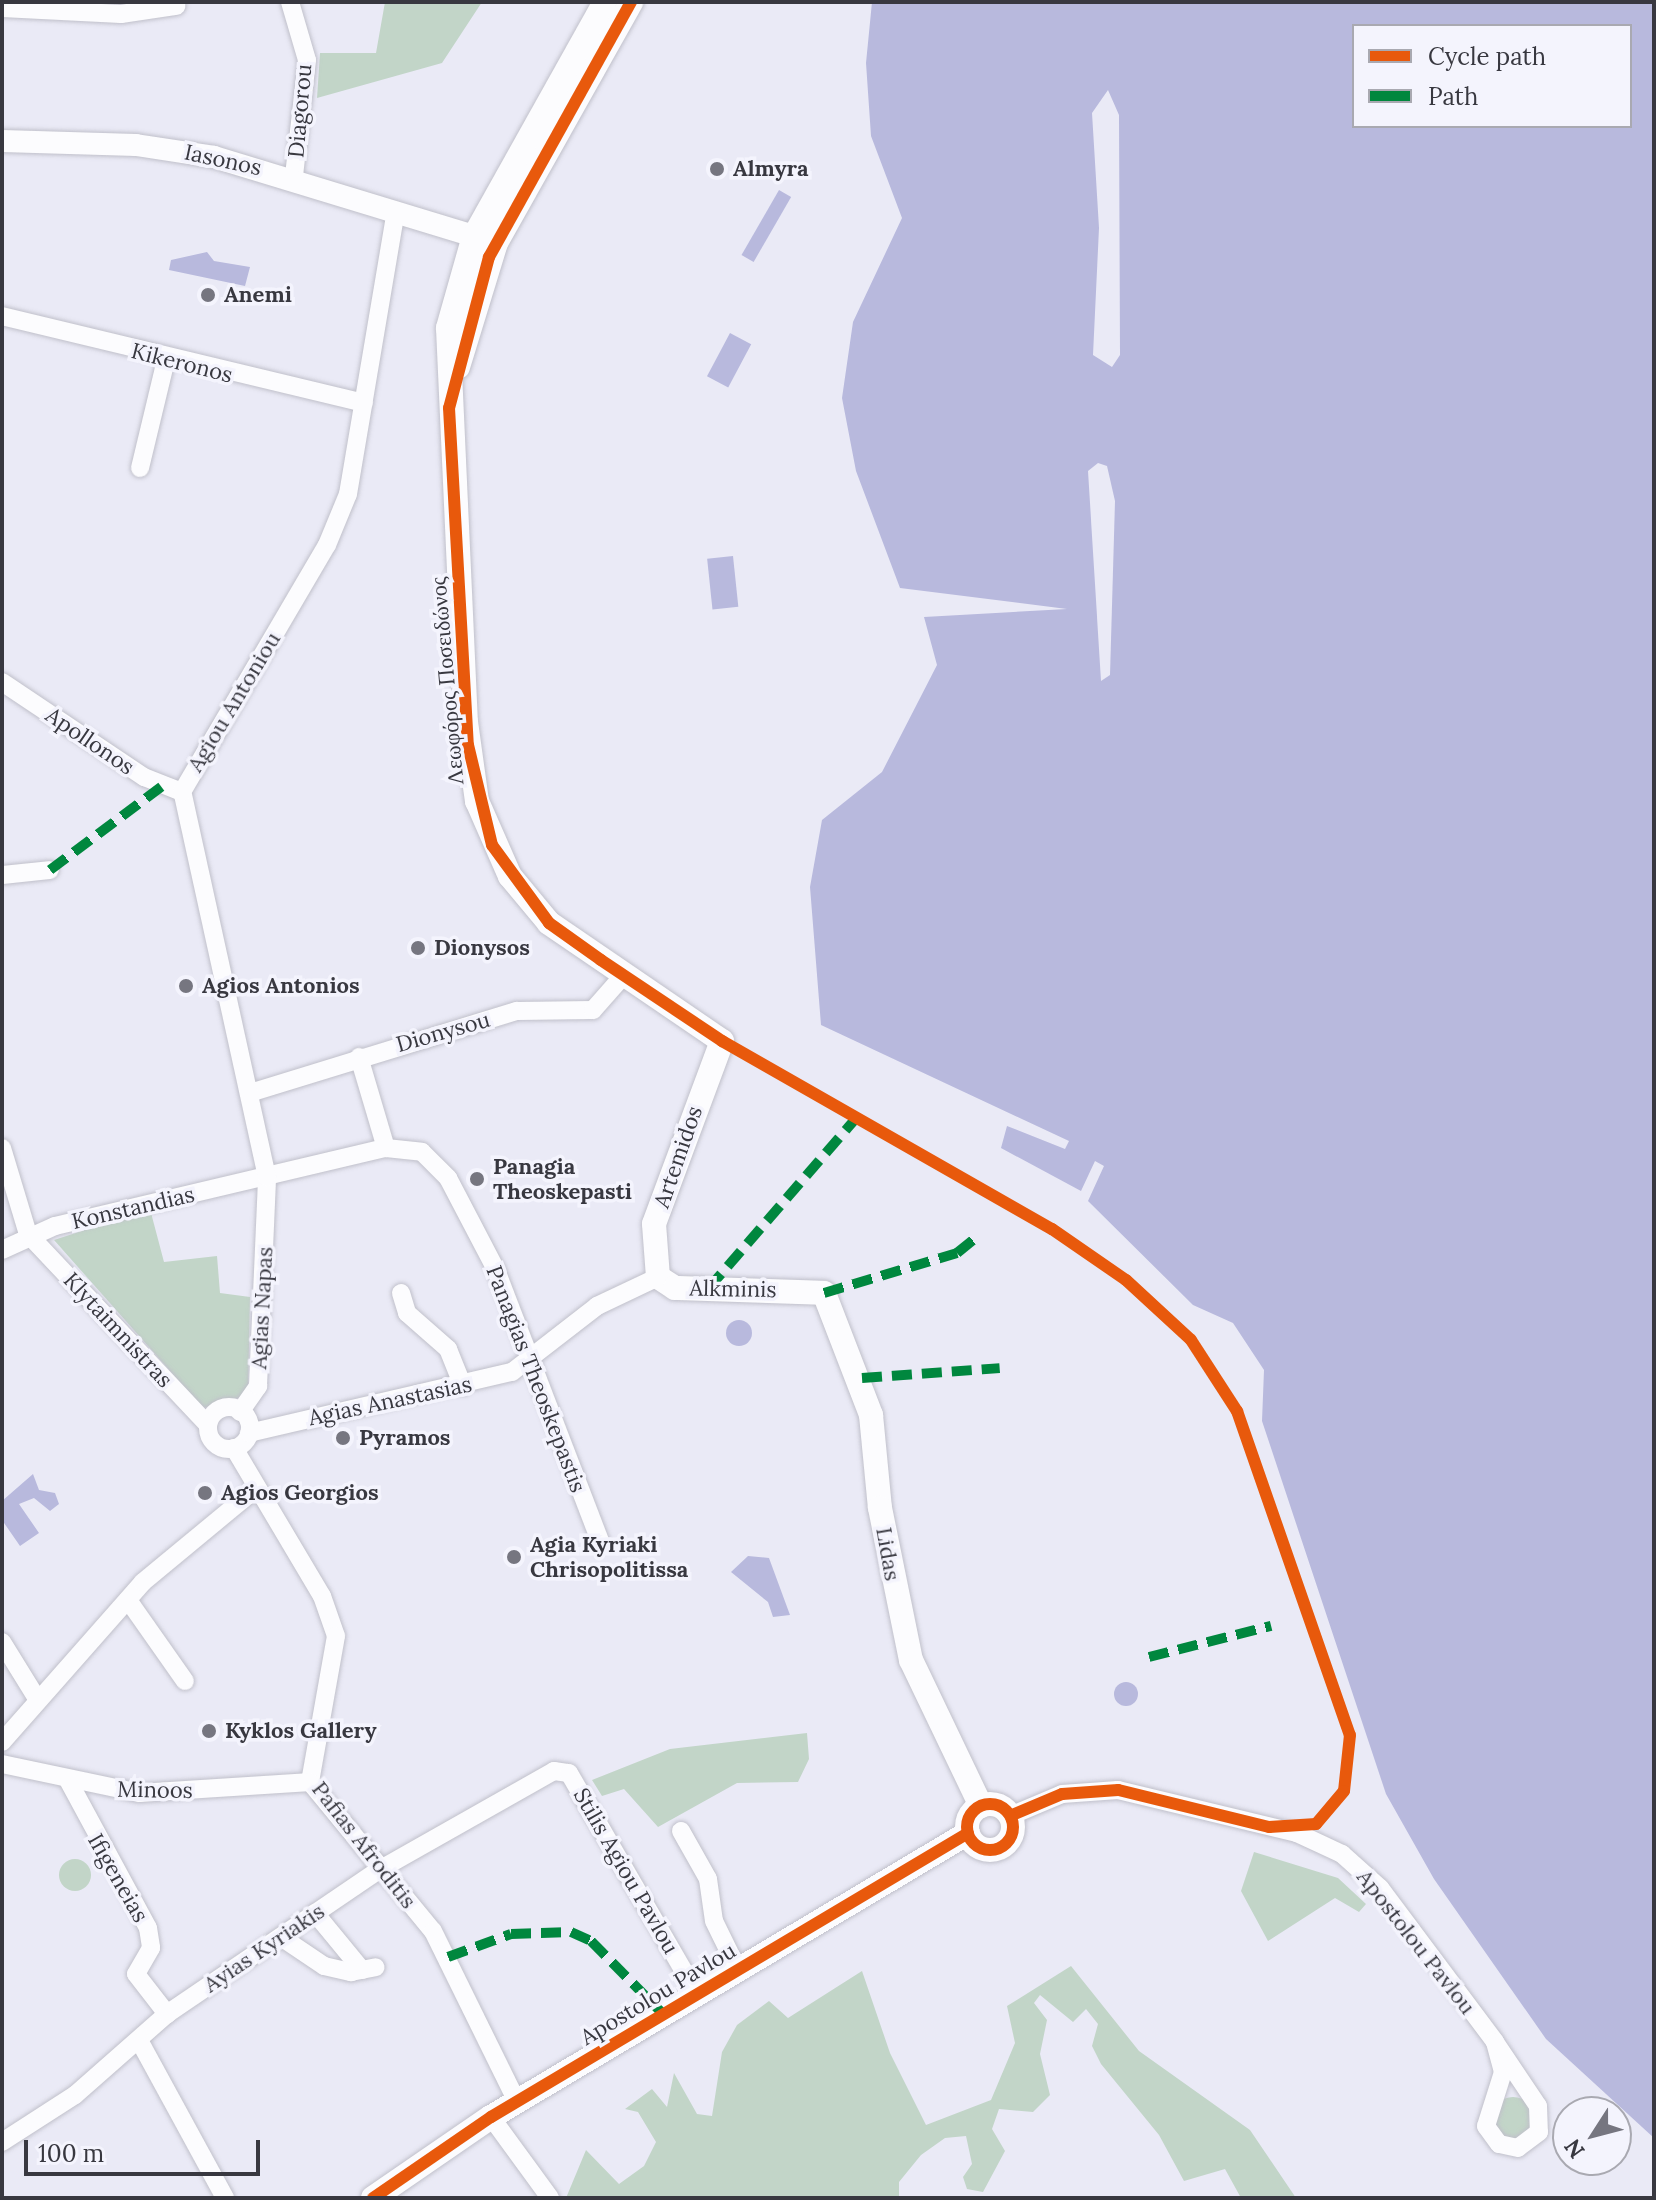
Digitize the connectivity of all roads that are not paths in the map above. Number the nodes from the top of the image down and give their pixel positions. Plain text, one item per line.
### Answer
1 (290, 2) edge
2 (605, 2) edge
3 (631, 2) edge
4 (176, 6) dead end
5 (2, 8) edge
6 (2, 141) edge
7 (294, 175) junction
8 (395, 216) junction
9 (482, 246) junction
10 (2, 316) edge
11 (166, 360) junction
12 (364, 403) junction
13 (140, 468) dead end
14 (2, 682) edge
15 (182, 792) junction
16 (50, 870) dead end
17 (2, 875) edge
18 (623, 976) junction
19 (722, 1041) joint
20 (359, 1057) junction
21 (253, 1092) junction
22 (2, 1148) edge
23 (386, 1148) junction
24 (267, 1177) junction
25 (267, 1198) joint
26 (28, 1234) junction
27 (2, 1250) edge
28 (658, 1277) junction
29 (401, 1293) dead end
30 (824, 1293) joint
31 (530, 1364) junction
32 (463, 1386) junction
33 (240, 1412) junction
34 (208, 1425) junction
35 (249, 1433) junction
36 (234, 1448) junction
37 (253, 1491) junction
38 (601, 1543) dead end
39 (128, 1600) junction
40 (2, 1642) edge
41 (185, 1681) dead end
42 (36, 1697) junction
43 (2, 1742) edge
44 (2, 1764) edge
45 (542, 1774) joint
46 (68, 1780) junction
47 (310, 1782) junction
48 (981, 1806) junction
49 (1010, 1816) junction
50 (681, 1831) dead end
51 (968, 1833) junction
52 (379, 1870) junction
53 (315, 1913) junction
54 (281, 1937) junction
55 (738, 1970) junction
56 (697, 1994) junction
57 (167, 2014) junction
58 (140, 2042) junction
59 (1495, 2042) junction
60 (1532, 2099) junction
61 (1494, 2100) junction
62 (517, 2102) junction
63 (491, 2117) junction
64 (2, 2142) edge
65 (225, 2198) edge
66 (373, 2198) edge
67 (550, 2198) edge

1 - 7 street, Diagorou
2 - 9 main road, Λεωφόρος Ποσειδώνος
3 - 9 main road, Λεωφόρος Ποσειδώνος
4 - 5 street
6 - 7 street, Iasonos
7 - 8 street, Iasonos
8 - 9 street, Iasonos
8 - 12 street, Agiou Antoniou
9 - 18 main road, Λεωφόρος Ποσειδώνος
10 - 11 street, Kikeronos
11 - 12 street, Kikeronos
11 - 13 street
12 - 15 street, Agiou Antoniou
14 - 15 street, Apollonos
15 - 21 street, Agiou Antoniou
16 - 17 street
18 - 19 main road, Λεωφόρος Ποσειδώνος
18 - 20 street, Dionysou
19 - 28 main road, Artemidos
20 - 21 street, Dionysou
20 - 23 street
21 - 24 street, Agiou Antoniou
22 - 26 street
23 - 24 street, Panagias Theoskepastis
23 - 31 street, Panagias Theoskepastis
24 - 25 street, Agiou Antoniou
24 - 26 street, Konstandias
25 - 33 street, Agias Napas
26 - 27 street, Konstandias
26 - 34 street, Klytaimnistras
28 - 30 main road, Alkminis
28 - 31 street, Alkminis
29 - 32 street
30 - 48 main road, Lidas
31 - 32 street, Agias Anastasias
31 - 38 street, Panagias Theoskepastis
32 - 35 street, Agias Anastasias
33 - 34 street
33 - 35 street
34 - 36 street
35 - 36 street
36 - 37 street, Pafias Afroditis
37 - 39 street
37 - 47 street, Pafias Afroditis
39 - 41 street
39 - 42 street
40 - 42 street
42 - 43 street
44 - 46 street, Minoos
45 - 52 street, Ayias Kyriakis
45 - 56 street, Stilis Agiou Pavlou
46 - 47 street, Minoos
46 - 57 street, Ifigeneias
47 - 52 street, Pafias Afroditis
48 - 49 main road
48 - 51 main road
49 - 51 main road
49 - 59 street, Apostolou Pavlou
50 - 55 street
51 - 55 main road, Apostolou Pavlou
52 - 53 street, Ayias Kyriakis
52 - 62 street, Pafias Afroditis
53 - 54 street, Ayias Kyriakis
53 - 54 street
54 - 57 street, Ayias Kyriakis
55 - 56 main road, Apostolou Pavlou
56 - 62 main road, Apostolou Pavlou
57 - 58 street, Ayias Kyriakis
58 - 64 street, Ayias Kyriakis
58 - 65 street
59 - 60 street, Apostolou Pavlou
59 - 61 street, Apostolou Pavlou
60 - 61 street
60 - 61 street, Apostolou Pavlou
62 - 63 main road, Apostolou Pavlou
63 - 66 main road, Apostolou Pavlou
63 - 67 street

